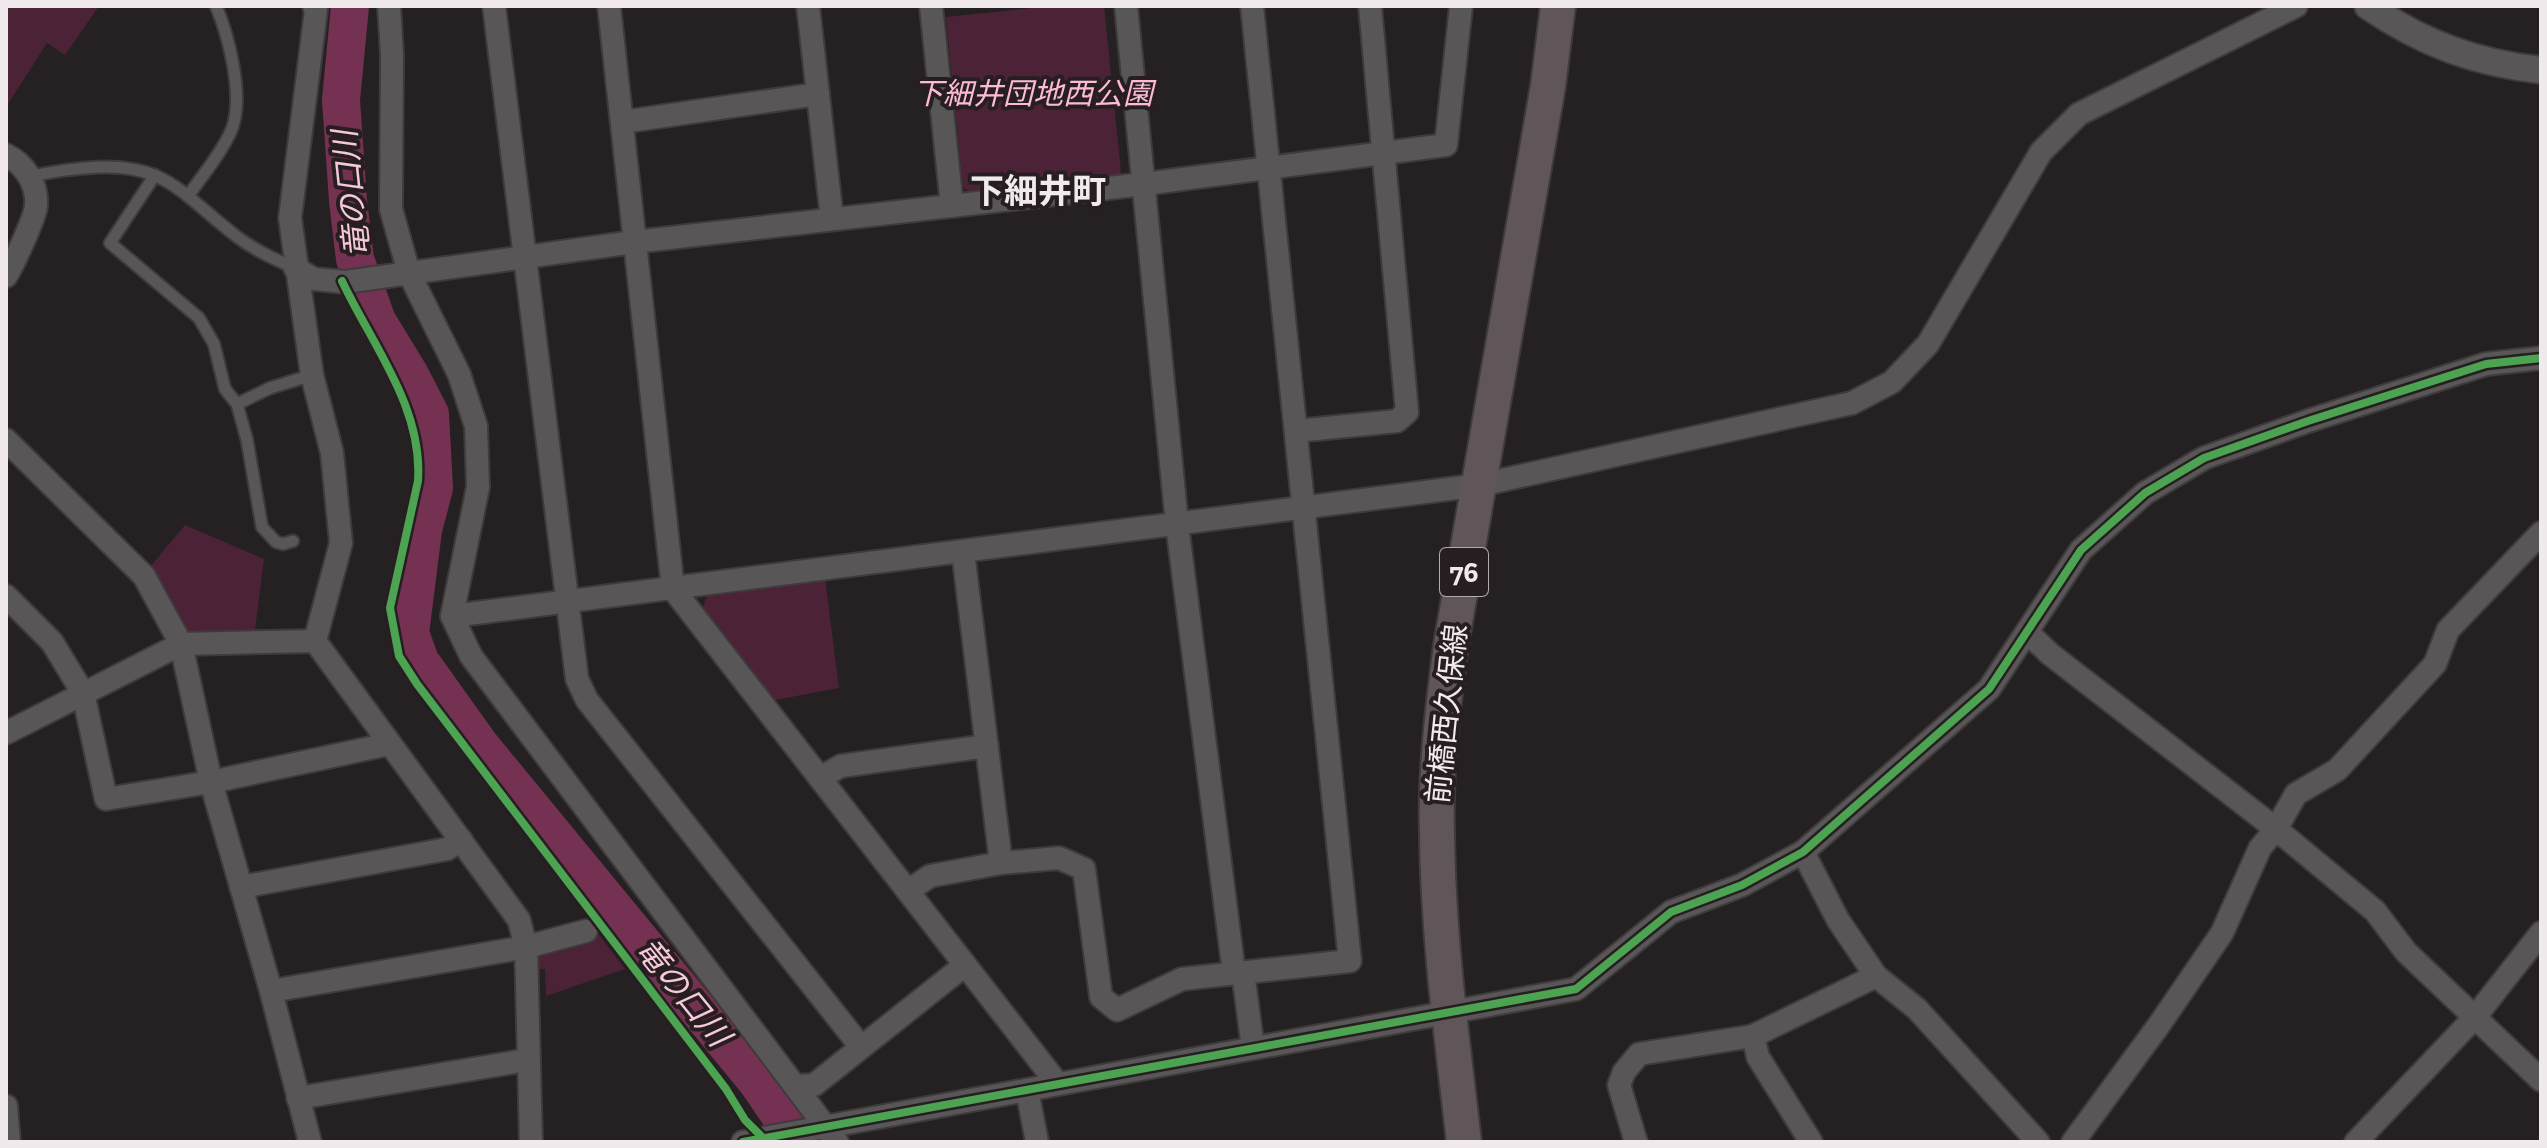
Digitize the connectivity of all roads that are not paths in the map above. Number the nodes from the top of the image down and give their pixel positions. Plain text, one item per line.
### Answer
1 (216, 6) edge
2 (314, 6) edge
3 (389, 6) edge
4 (494, 6) edge
5 (609, 6) edge
6 (808, 6) edge
7 (931, 6) edge
8 (1126, 6) edge
9 (1252, 6) edge
10 (1370, 6) edge
11 (1461, 6) edge
12 (1558, 6) edge
13 (2296, 6) edge
14 (2368, 6) edge
15 (2541, 70) edge
16 (818, 94) junction
17 (622, 122) junction
18 (1383, 153) junction
19 (6, 155) edge
20 (1269, 168) junction
21 (155, 175) junction
22 (31, 177) junction
23 (1144, 184) junction
24 (188, 196) junction
25 (952, 206) junction
26 (832, 219) junction
27 (634, 242) junction
28 (525, 257) junction
29 (295, 268) junction
30 (403, 273) junction
31 (6, 276) edge
32 (2541, 358) edge
33 (312, 375) junction
34 (237, 404) junction
35 (1296, 431) junction
36 (6, 440) edge
37 (1480, 485) junction
38 (1303, 508) junction
39 (1177, 524) junction
40 (2541, 533) edge
41 (293, 541) dead end
42 (963, 552) junction
43 (673, 589) junction
44 (6, 596) edge
45 (567, 602) junction
46 (452, 616) junction
47 (2028, 633) junction
48 (315, 641) junction
49 (181, 644) junction
50 (83, 693) junction
51 (6, 733) edge
52 (389, 744) junction
53 (987, 746) junction
54 (820, 778) junction
55 (211, 782) junction
56 (2276, 829) junction
57 (461, 840) junction
58 (1803, 852) junction
59 (1001, 863) junction
60 (241, 887) junction
61 (908, 891) junction
62 (586, 931) dead end
63 (2541, 933) edge
64 (526, 947) junction
65 (965, 965) junction
66 (1239, 973) junction
67 (1876, 976) junction
68 (271, 991) junction
69 (1449, 1014) junction
70 (2475, 1017) junction
71 (1753, 1036) junction
72 (861, 1047) junction
73 (1253, 1048) junction
74 (527, 1060) junction
75 (2541, 1080) edge
76 (1057, 1083) junction
77 (795, 1086) junction
78 (1027, 1090) junction
79 (298, 1098) junction
80 (6, 1106) edge
81 (827, 1133) edge
82 (762, 1140) edge
83 (9, 1142) edge
84 (310, 1142) edge
85 (531, 1142) edge
86 (1037, 1142) edge
87 (1464, 1142) edge
88 (1636, 1142) edge
89 (1811, 1142) edge
90 (2038, 1142) edge
91 (2073, 1142) edge
92 (2356, 1142) edge

1 - 24 lane
2 - 29 street
3 - 30 street
4 - 28 street
5 - 17 street
6 - 16 street
7 - 25 street
8 - 23 street
9 - 20 street
10 - 18 street
11 - 18 street
12 - 37 main road, 前橋西久保線 / 76
13 - 37 street
14 - 15 street
16 - 17 street
16 - 26 street
17 - 27 street
18 - 20 street
18 - 35 street
19 - 22 street
20 - 23 street
20 - 35 street
21 - 22 lane
21 - 24 lane
21 - 34 lane
22 - 31 street
23 - 25 street
23 - 39 street
24 - 29 lane
25 - 26 street
26 - 27 street
27 - 28 street
27 - 43 street
28 - 30 street
28 - 45 street
29 - 30 street
29 - 33 street
30 - 46 street
32 - 47 street
33 - 34 lane
33 - 48 street
34 - 41 lane
35 - 38 street
36 - 49 street
37 - 38 street
37 - 69 main road, 前橋西久保線 / 76
38 - 39 street
38 - 66 street
39 - 42 street
39 - 66 street
40 - 56 street
42 - 43 street
42 - 53 street
43 - 45 street
43 - 54 street
44 - 50 street
45 - 46 street
45 - 72 street
46 - 77 street
47 - 56 street
47 - 58 street
48 - 49 street
48 - 52 street
49 - 50 street
49 - 55 street
50 - 51 street
50 - 55 street
52 - 55 street
52 - 57 street
53 - 54 street
53 - 59 street
54 - 61 street
55 - 60 street
56 - 70 street
56 - 91 street
57 - 60 street
57 - 64 street
58 - 67 street
58 - 69 street
59 - 61 street
59 - 66 street
60 - 68 street
61 - 65 street
62 - 64 street
63 - 70 street
64 - 68 street
64 - 74 street
65 - 72 street
65 - 76 street
66 - 73 street
67 - 71 street
67 - 90 street
68 - 79 street
69 - 73 street
69 - 87 main road, 前橋西久保線 / 76
70 - 75 street
70 - 92 street
71 - 88 street
71 - 89 street
72 - 77 street
73 - 76 street
74 - 79 street
74 - 85 street
76 - 78 street
77 - 81 street
78 - 81 street
78 - 86 street
79 - 84 street
80 - 83 street
81 - 82 street

